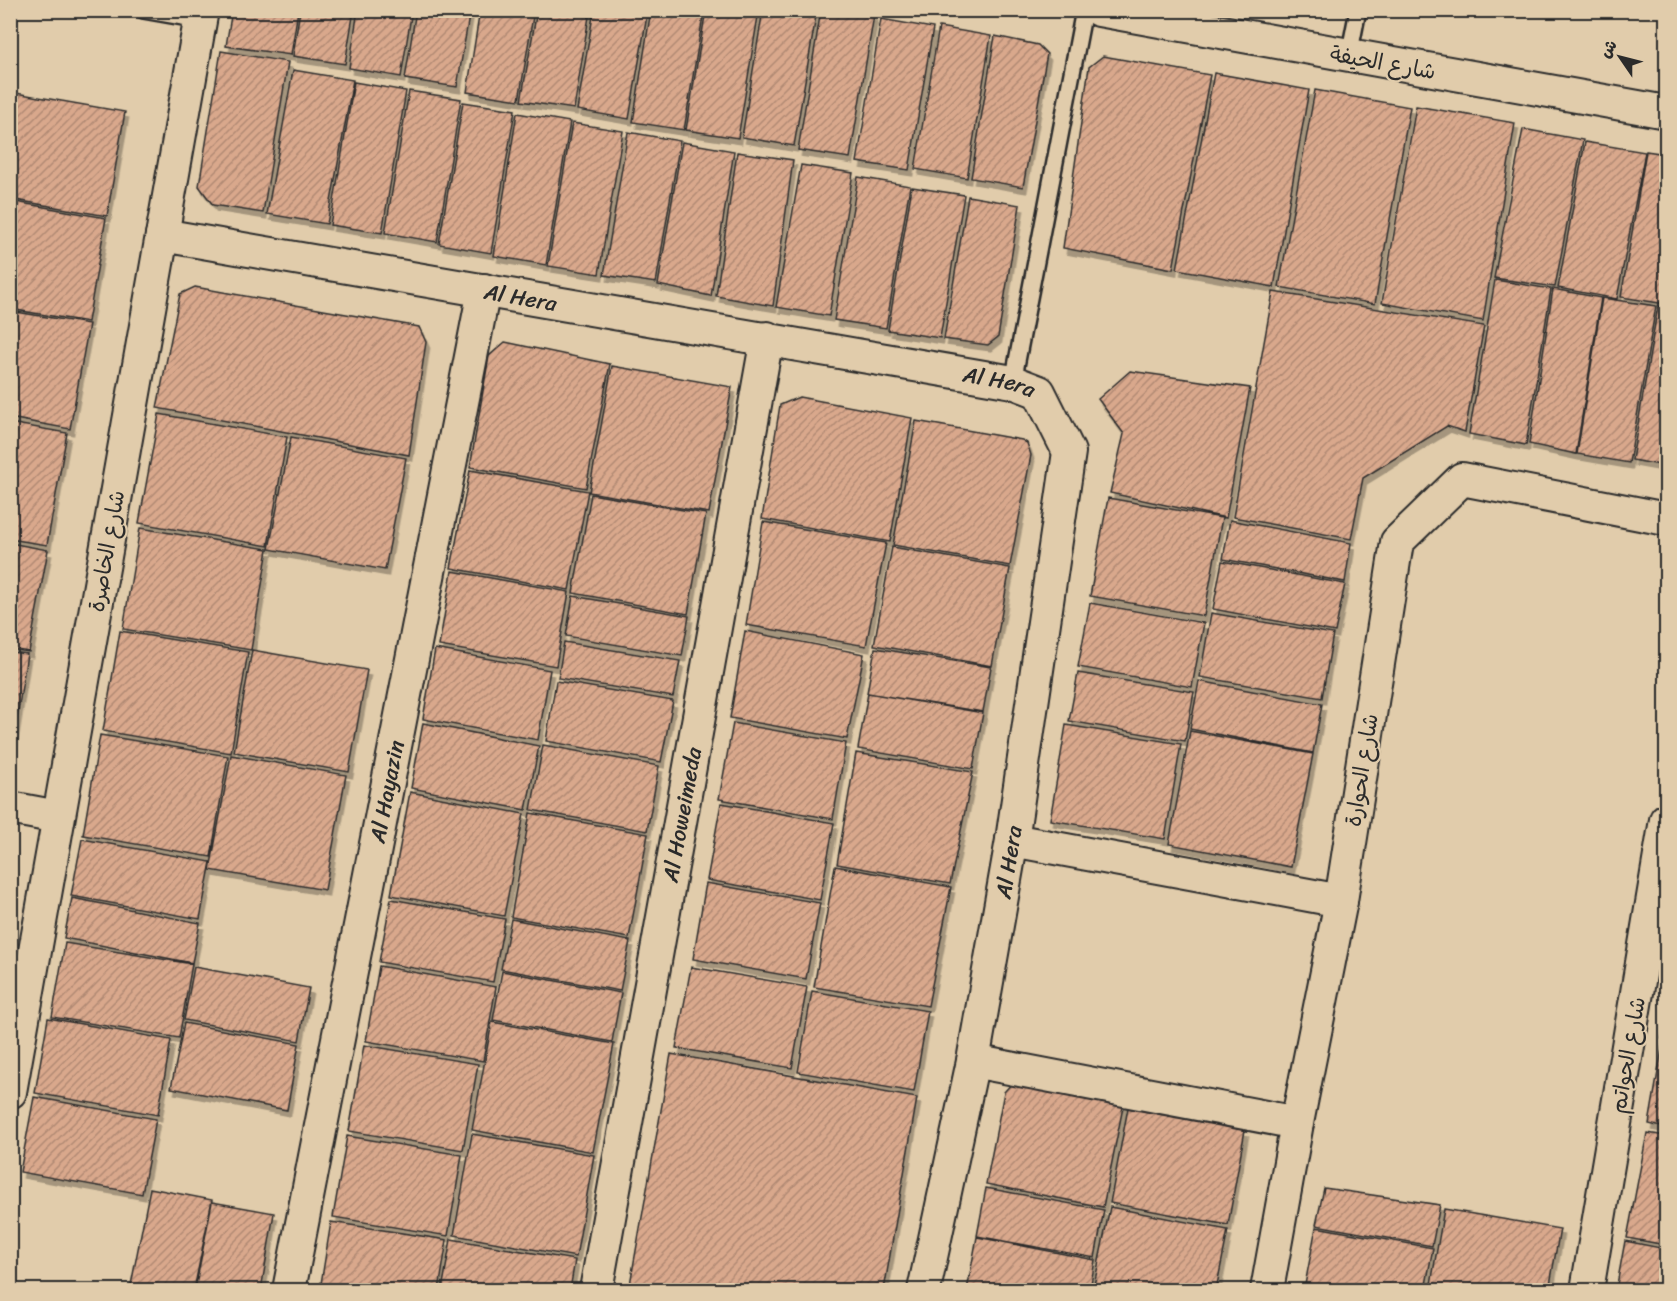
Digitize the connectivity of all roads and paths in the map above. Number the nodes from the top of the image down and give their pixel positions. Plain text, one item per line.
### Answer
1 (143, 10) edge
2 (1084, 10) edge
3 (1099, 10) edge
4 (1358, 10) edge
5 (201, 15) edge
6 (1349, 56) junction
7 (1666, 112) edge
8 (162, 236) junction
9 (484, 290) junction
10 (767, 338) junction
11 (1013, 382) junction
12 (1666, 519) edge
13 (10, 808) edge
14 (58, 817) junction
15 (1666, 820) edge
16 (1012, 840) junction
17 (1341, 901) junction
18 (973, 1061) junction
19 (10, 1092) edge
20 (1297, 1123) junction
21 (288, 1290) edge
22 (596, 1290) edge
23 (924, 1290) edge
24 (1267, 1290) edge
25 (1587, 1290) edge

1 - 5 lane
2 - 11 lane
3 - 6 street, شارع الحيفة
4 - 6 lane
5 - 8 street, شارع الخاصرة
6 - 7 street, شارع الحيفة
8 - 9 street, Al Hera
8 - 14 street, شارع الخاصرة
9 - 10 street, Al Hera
9 - 21 street, Al Hayazin
10 - 11 street, Al Hera
10 - 22 street, Al Howeimeda
11 - 16 street, Al Hera
12 - 17 street, شارع الحوارة
13 - 14 street
14 - 19 street, شارع الخاصرة
15 - 25 street, شارع الحواتم
16 - 17 street
16 - 18 street, Al Hera
17 - 20 street, شارع الحوارة
18 - 20 street
18 - 23 street, Al Hera
20 - 24 street, شارع الحوارة

